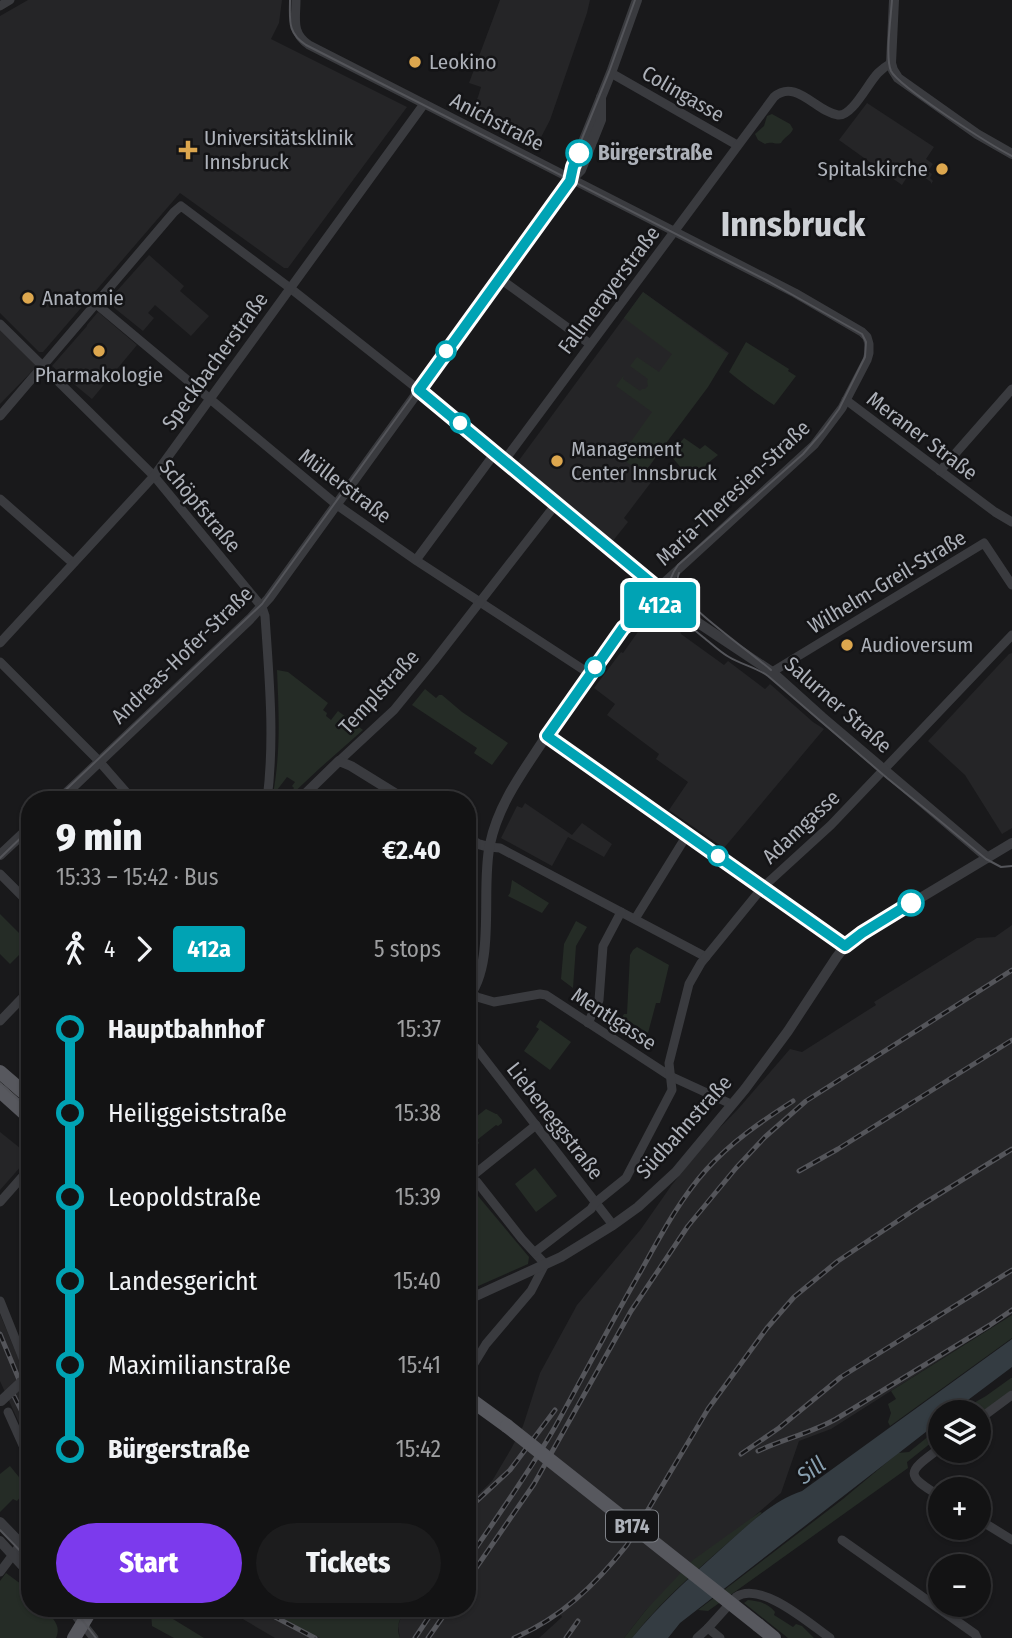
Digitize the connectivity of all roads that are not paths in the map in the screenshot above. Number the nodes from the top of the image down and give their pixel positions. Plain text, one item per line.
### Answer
1 (10, 0) edge
2 (296, 0) edge
3 (638, 0) edge
4 (894, 0) edge
5 (0, 6) edge
6 (891, 64) junction
7 (611, 73) junction
8 (424, 104) junction
9 (740, 143) junction
10 (1012, 154) edge
11 (571, 180) junction
12 (674, 232) junction
13 (499, 278) junction
14 (290, 288) junction
15 (95, 303) junction
16 (0, 324) edge
17 (590, 344) junction
18 (869, 348) joint
19 (42, 366) junction
20 (1012, 389) edge
21 (419, 390) junction
22 (209, 399) junction
23 (846, 400) junction
24 (0, 416) edge
25 (499, 457) junction
26 (940, 471) junction
27 (154, 476) junction
28 (0, 499) edge
29 (556, 504) junction
30 (337, 505) junction
31 (1012, 522) edge
32 (416, 560) junction
33 (73, 564) junction
34 (1012, 585) edge
35 (662, 591) junction
36 (479, 602) junction
37 (262, 607) junction
38 (643, 615) junction
39 (697, 622) junction
40 (623, 628) junction
41 (1012, 635) edge
42 (0, 643) edge
43 (0, 662) edge
44 (772, 672) junction
45 (590, 674) junction
46 (547, 736) junction
47 (339, 761) junction
48 (99, 762) junction
49 (884, 769) junction
50 (68, 791) edge
51 (125, 791) edge
52 (268, 791) edge
53 (308, 791) edge
54 (391, 791) edge
55 (21, 835) edge
56 (687, 835) junction
57 (476, 843) edge
58 (1012, 843) edge
59 (489, 847) junction
60 (0, 855) edge
61 (988, 858) junction
62 (0, 874) edge
63 (762, 888) junction
64 (21, 895) edge
65 (621, 912) junction
66 (635, 919) junction
67 (845, 946) junction
68 (706, 957) junction
69 (476, 983) edge
70 (476, 997) edge
71 (21, 999) edge
72 (0, 1021) edge
73 (588, 1023) junction
74 (476, 1048) edge
75 (0, 1072) edge
76 (670, 1076) junction
77 (21, 1090) edge
78 (0, 1091) edge
79 (731, 1104) junction
80 (21, 1110) edge
81 (536, 1125) junction
82 (476, 1173) edge
83 (21, 1178) edge
84 (476, 1182) edge
85 (0, 1202) edge
86 (595, 1203) junction
87 (613, 1225) junction
88 (535, 1252) junction
89 (545, 1264) junction
90 (476, 1296) edge
91 (0, 1301) edge
92 (21, 1353) edge
93 (476, 1360) edge
94 (21, 1383) edge
95 (1012, 1395) edge
96 (0, 1402) edge
97 (476, 1404) edge
98 (991, 1410) edge
99 (8, 1412) dead end
100 (21, 1441) edge
101 (928, 1456) edge
102 (928, 1489) edge
103 (0, 1522) edge
104 (991, 1527) edge
105 (842, 1540) dead end
106 (1012, 1540) edge
107 (0, 1541) edge
108 (21, 1544) joint
109 (12, 1556) junction
110 (21, 1565) edge
111 (0, 1572) edge
112 (77, 1617) edge
113 (86, 1617) edge
114 (82, 1623) junction
115 (708, 1628) junction
116 (74, 1638) edge
117 (94, 1638) edge
118 (697, 1638) edge
119 (720, 1638) edge
120 (774, 1638) edge
121 (830, 1638) edge
122 (977, 1638) edge

1 - 5 street
2 - 8 street, Anichstraße
3 - 7 street
4 - 6 street
6 - 9 street, Fallmerayerstraße
6 - 10 street
7 - 9 street, Colingasse
7 - 11 street
8 - 11 street, Anichstraße
8 - 14 street, Speckbacherstraße
9 - 12 street, Fallmerayerstraße
11 - 12 street, Anichstraße
11 - 13 street
12 - 17 street, Fallmerayerstraße
12 - 18 street, Anichstraße
13 - 17 street
13 - 21 street
14 - 15 street
14 - 21 street
14 - 22 street, Speckbacherstraße
15 - 19 street
15 - 22 street, Müllerstraße
16 - 19 street, Schöpfstraße
17 - 25 street, Fallmerayerstraße
18 - 23 street, Maria-Theresien-Straße
19 - 24 street
19 - 27 street, Schöpfstraße
20 - 26 street
21 - 25 street, Salurner Straße
21 - 30 street, Andreas-Hofer-Straße
22 - 27 street, Speckbacherstraße
22 - 30 street, Müllerstraße
23 - 26 street, Meraner Straße
23 - 35 street, Maria-Theresien-Straße
25 - 29 street, Salurner Straße
25 - 32 street, Fallmerayerstraße
26 - 31 street, Meraner Straße
27 - 33 street, Speckbacherstraße
27 - 37 street, Schöpfstraße
28 - 33 street
29 - 35 street, Salurner Straße
29 - 36 street, Templstraße
30 - 32 street, Müllerstraße
30 - 37 street, Andreas-Hofer-Straße
32 - 36 street, Müllerstraße
33 - 42 street, Speckbacherstraße
34 - 44 street, Wilhelm-Greil-Straße
35 - 38 street
35 - 39 street, Salurner Straße
35 - 40 street
36 - 45 street, Müllerstraße
36 - 47 street, Templstraße
37 - 48 street, Andreas-Hofer-Straße
37 - 52 street
38 - 39 street
38 - 40 street
39 - 44 street, Salurner Straße
40 - 45 street
41 - 49 street, Adamgasse
43 - 48 street
44 - 49 street, Salurner Straße
45 - 46 street
46 - 56 street
46 - 59 street
47 - 53 street, Templstraße
47 - 54 street
48 - 50 street, Andreas-Hofer-Straße
48 - 51 street
49 - 61 street, Salurner Straße
49 - 63 street, Adamgasse
55 - 60 street
56 - 63 street
56 - 66 street
57 - 59 street
58 - 61 street, Südbahnstraße
59 - 65 street
59 - 69 street
61 - 67 street, Südbahnstraße
62 - 64 street
63 - 67 street
63 - 68 street, Adamgasse
65 - 66 street
65 - 73 street
66 - 68 street
67 - 79 street, Südbahnstraße
68 - 76 street, Adamgasse
70 - 73 street, Mentlgasse
71 - 72 street
73 - 76 street, Mentlgasse
74 - 81 street, Liebeneggstraße
75 - 77 main road
76 - 79 street, Mentlgasse
76 - 86 street, Adamgasse
78 - 80 main road
79 - 87 street, Südbahnstraße
81 - 82 street
81 - 86 street, Liebeneggstraße
83 - 85 street
84 - 88 street
86 - 87 street, Liebeneggstraße
86 - 88 street, Adamgasse
87 - 89 street, Südbahnstraße
88 - 89 street
89 - 90 street, Südbahnstraße
89 - 93 street
91 - 92 street
94 - 96 street, bridge
95 - 98 street
97 - 120 main road, B174, bridge
99 - 100 street
101 - 102 street
103 - 108 street
104 - 106 street
105 - 122 street
107 - 109 street
108 - 109 street
109 - 110 street
109 - 111 street
112 - 114 street
113 - 114 main road
114 - 116 main road
114 - 117 street
115 - 118 street
115 - 119 street
115 - 121 street

